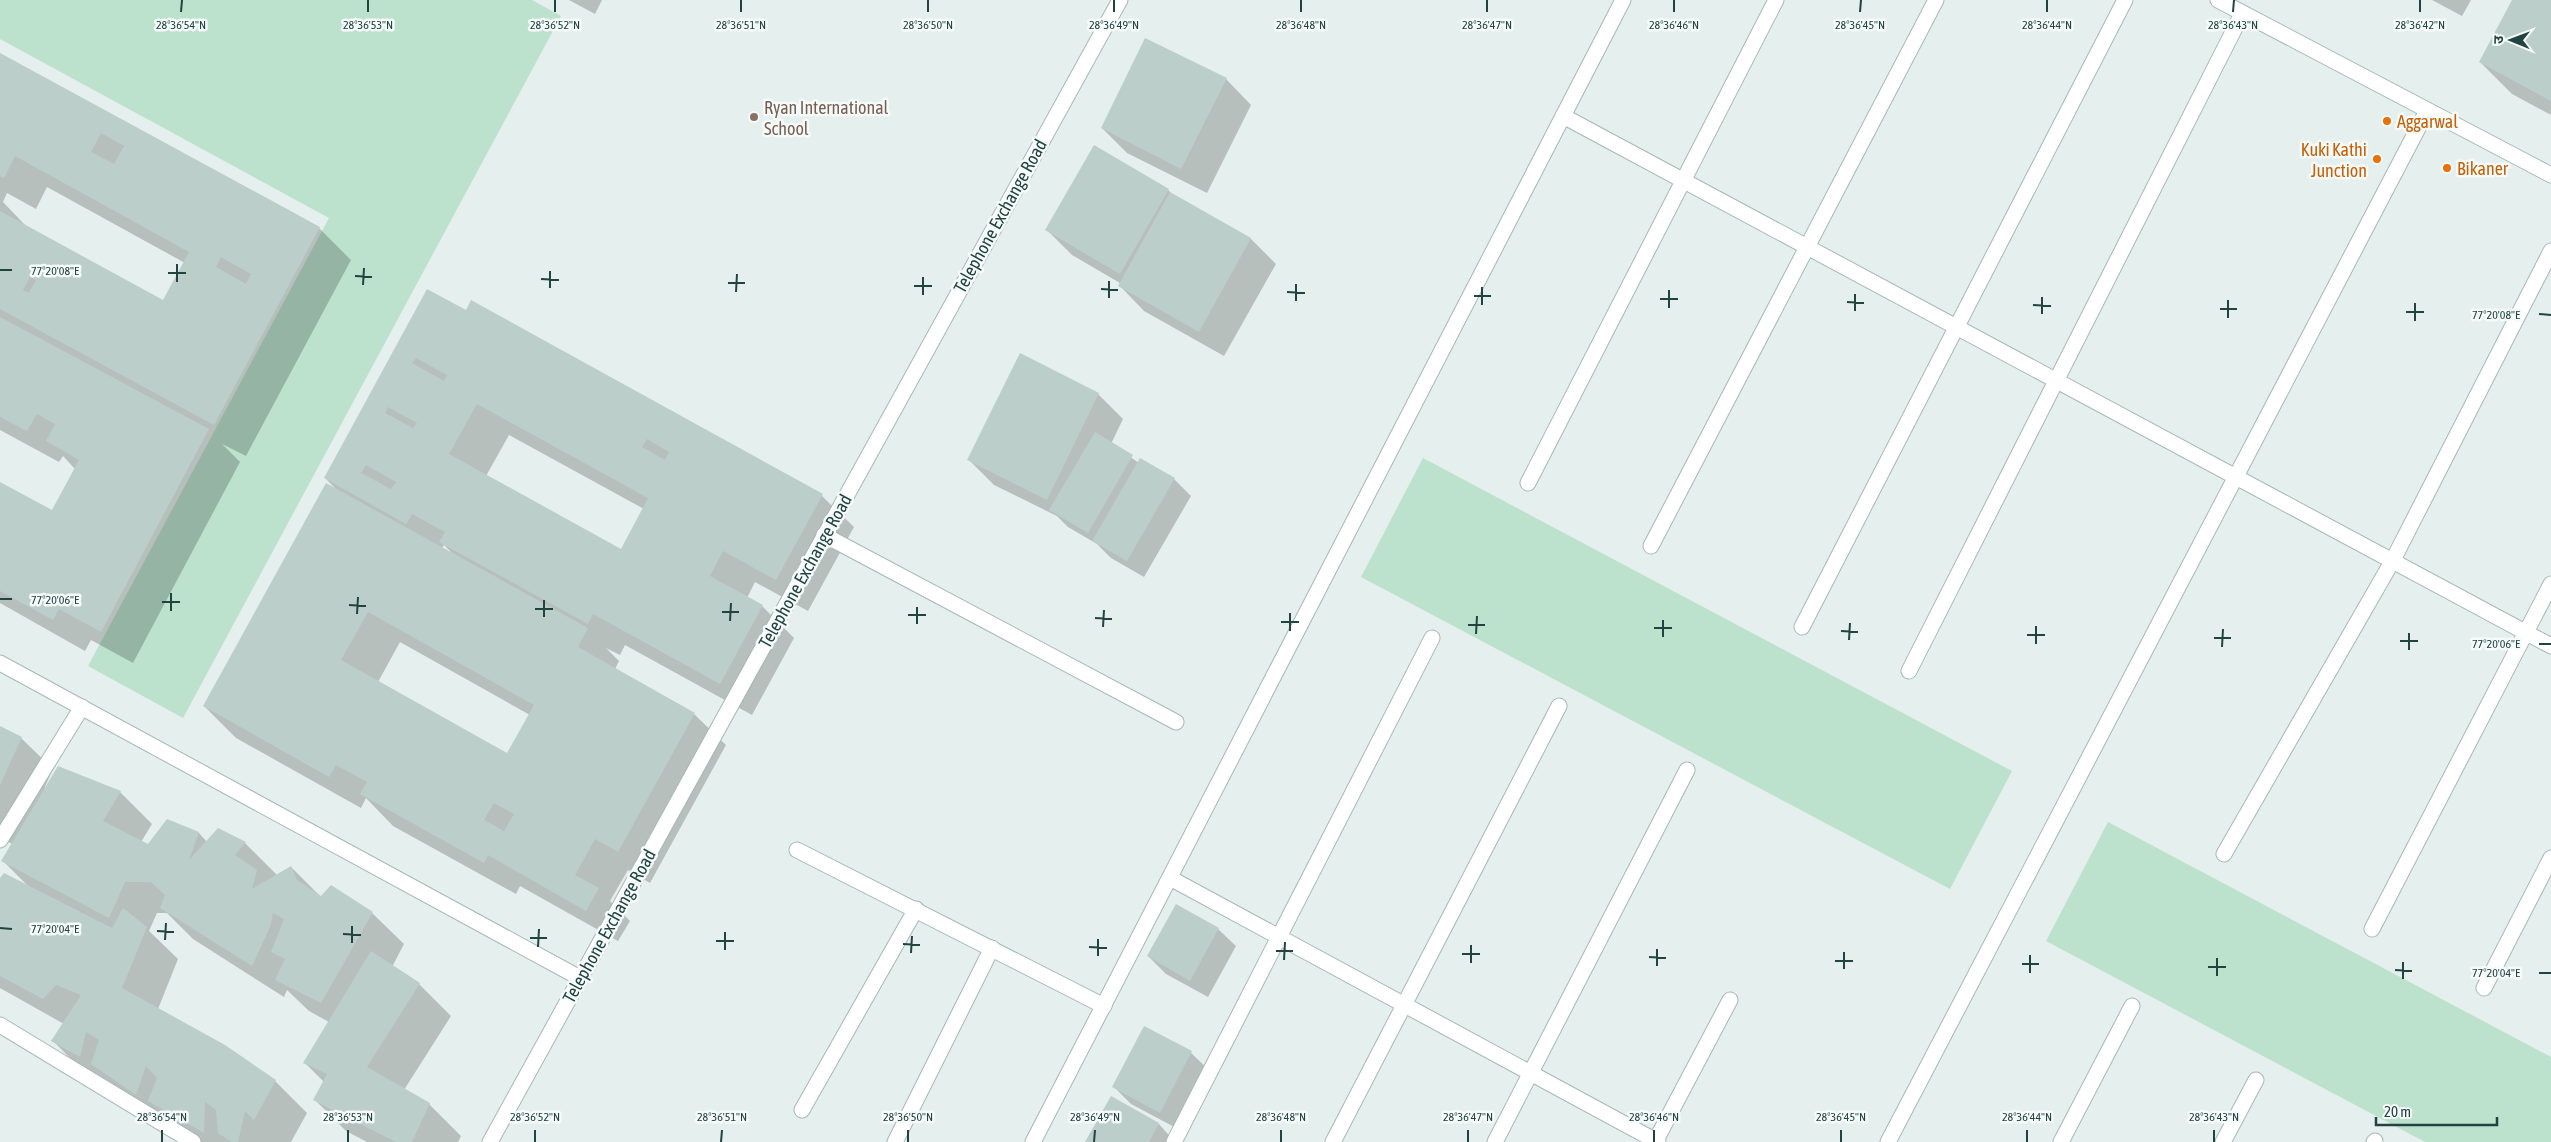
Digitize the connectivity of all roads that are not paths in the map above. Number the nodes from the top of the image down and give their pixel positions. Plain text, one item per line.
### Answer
1 (1120, 0) edge
2 (1623, 0) edge
3 (1776, 0) edge
4 (1936, 0) edge
5 (2126, 0) edge
6 (2218, 0) edge
7 (2242, 14) junction
8 (2427, 111) junction
9 (1563, 116) junction
10 (2551, 175) edge
11 (1684, 181) junction
12 (1807, 247) junction
13 (2551, 251) edge
14 (1957, 327) junction
15 (2056, 381) junction
16 (2236, 476) junction
17 (1528, 483) dead end
18 (824, 535) junction
19 (1651, 546) dead end
20 (2393, 560) junction
21 (2551, 584) edge
22 (1802, 627) dead end
23 (2526, 632) junction
24 (1432, 638) dead end
25 (2551, 646) edge
26 (0, 663) edge
27 (1909, 671) dead end
28 (1560, 706) dead end
29 (82, 707) junction
30 (1176, 722) dead end
31 (1687, 770) dead end
32 (0, 840) edge
33 (797, 850) dead end
34 (2224, 854) dead end
35 (2551, 858) edge
36 (1170, 878) junction
37 (916, 909) junction
38 (2372, 929) dead end
39 (1280, 937) junction
40 (992, 948) junction
41 (580, 978) junction
42 (2484, 988) dead end
43 (1730, 1000) dead end
44 (1404, 1005) junction
45 (1104, 1006) junction
46 (2132, 1006) dead end
47 (0, 1025) edge
48 (1531, 1073) junction
49 (2256, 1080) dead end
50 (802, 1110) dead end
51 (193, 1142) edge
52 (490, 1142) edge
53 (894, 1142) edge
54 (1033, 1142) edge
55 (1174, 1142) edge
56 (1333, 1142) edge
57 (1496, 1142) edge
58 (1656, 1142) edge
59 (1888, 1142) edge
60 (2061, 1142) edge
61 (2223, 1142) edge

1 - 18 street, Telephone Exchange Road
2 - 9 street
3 - 11 street
4 - 12 street
5 - 14 street
6 - 7 street
7 - 8 street
7 - 15 street
8 - 10 street
8 - 16 street
9 - 11 street
9 - 36 street
11 - 12 street
11 - 17 street
12 - 14 street
12 - 19 street
13 - 20 street
14 - 15 street
14 - 22 street
15 - 16 street
15 - 27 street
16 - 20 street
16 - 59 street
18 - 30 street
18 - 41 street, Telephone Exchange Road
20 - 23 street
20 - 34 street
21 - 23 street
23 - 25 street
23 - 38 street
24 - 39 street
26 - 29 street
28 - 44 street
29 - 32 street
29 - 41 street
31 - 48 street
33 - 37 street
35 - 42 street
36 - 39 street
36 - 45 street
37 - 40 street
37 - 50 street
39 - 44 street
39 - 55 street
40 - 45 street
40 - 53 street
41 - 52 street, Telephone Exchange Road
43 - 58 street
44 - 48 street
44 - 56 street
45 - 54 street
46 - 60 street
47 - 51 street
48 - 57 street
48 - 58 street
49 - 61 street

